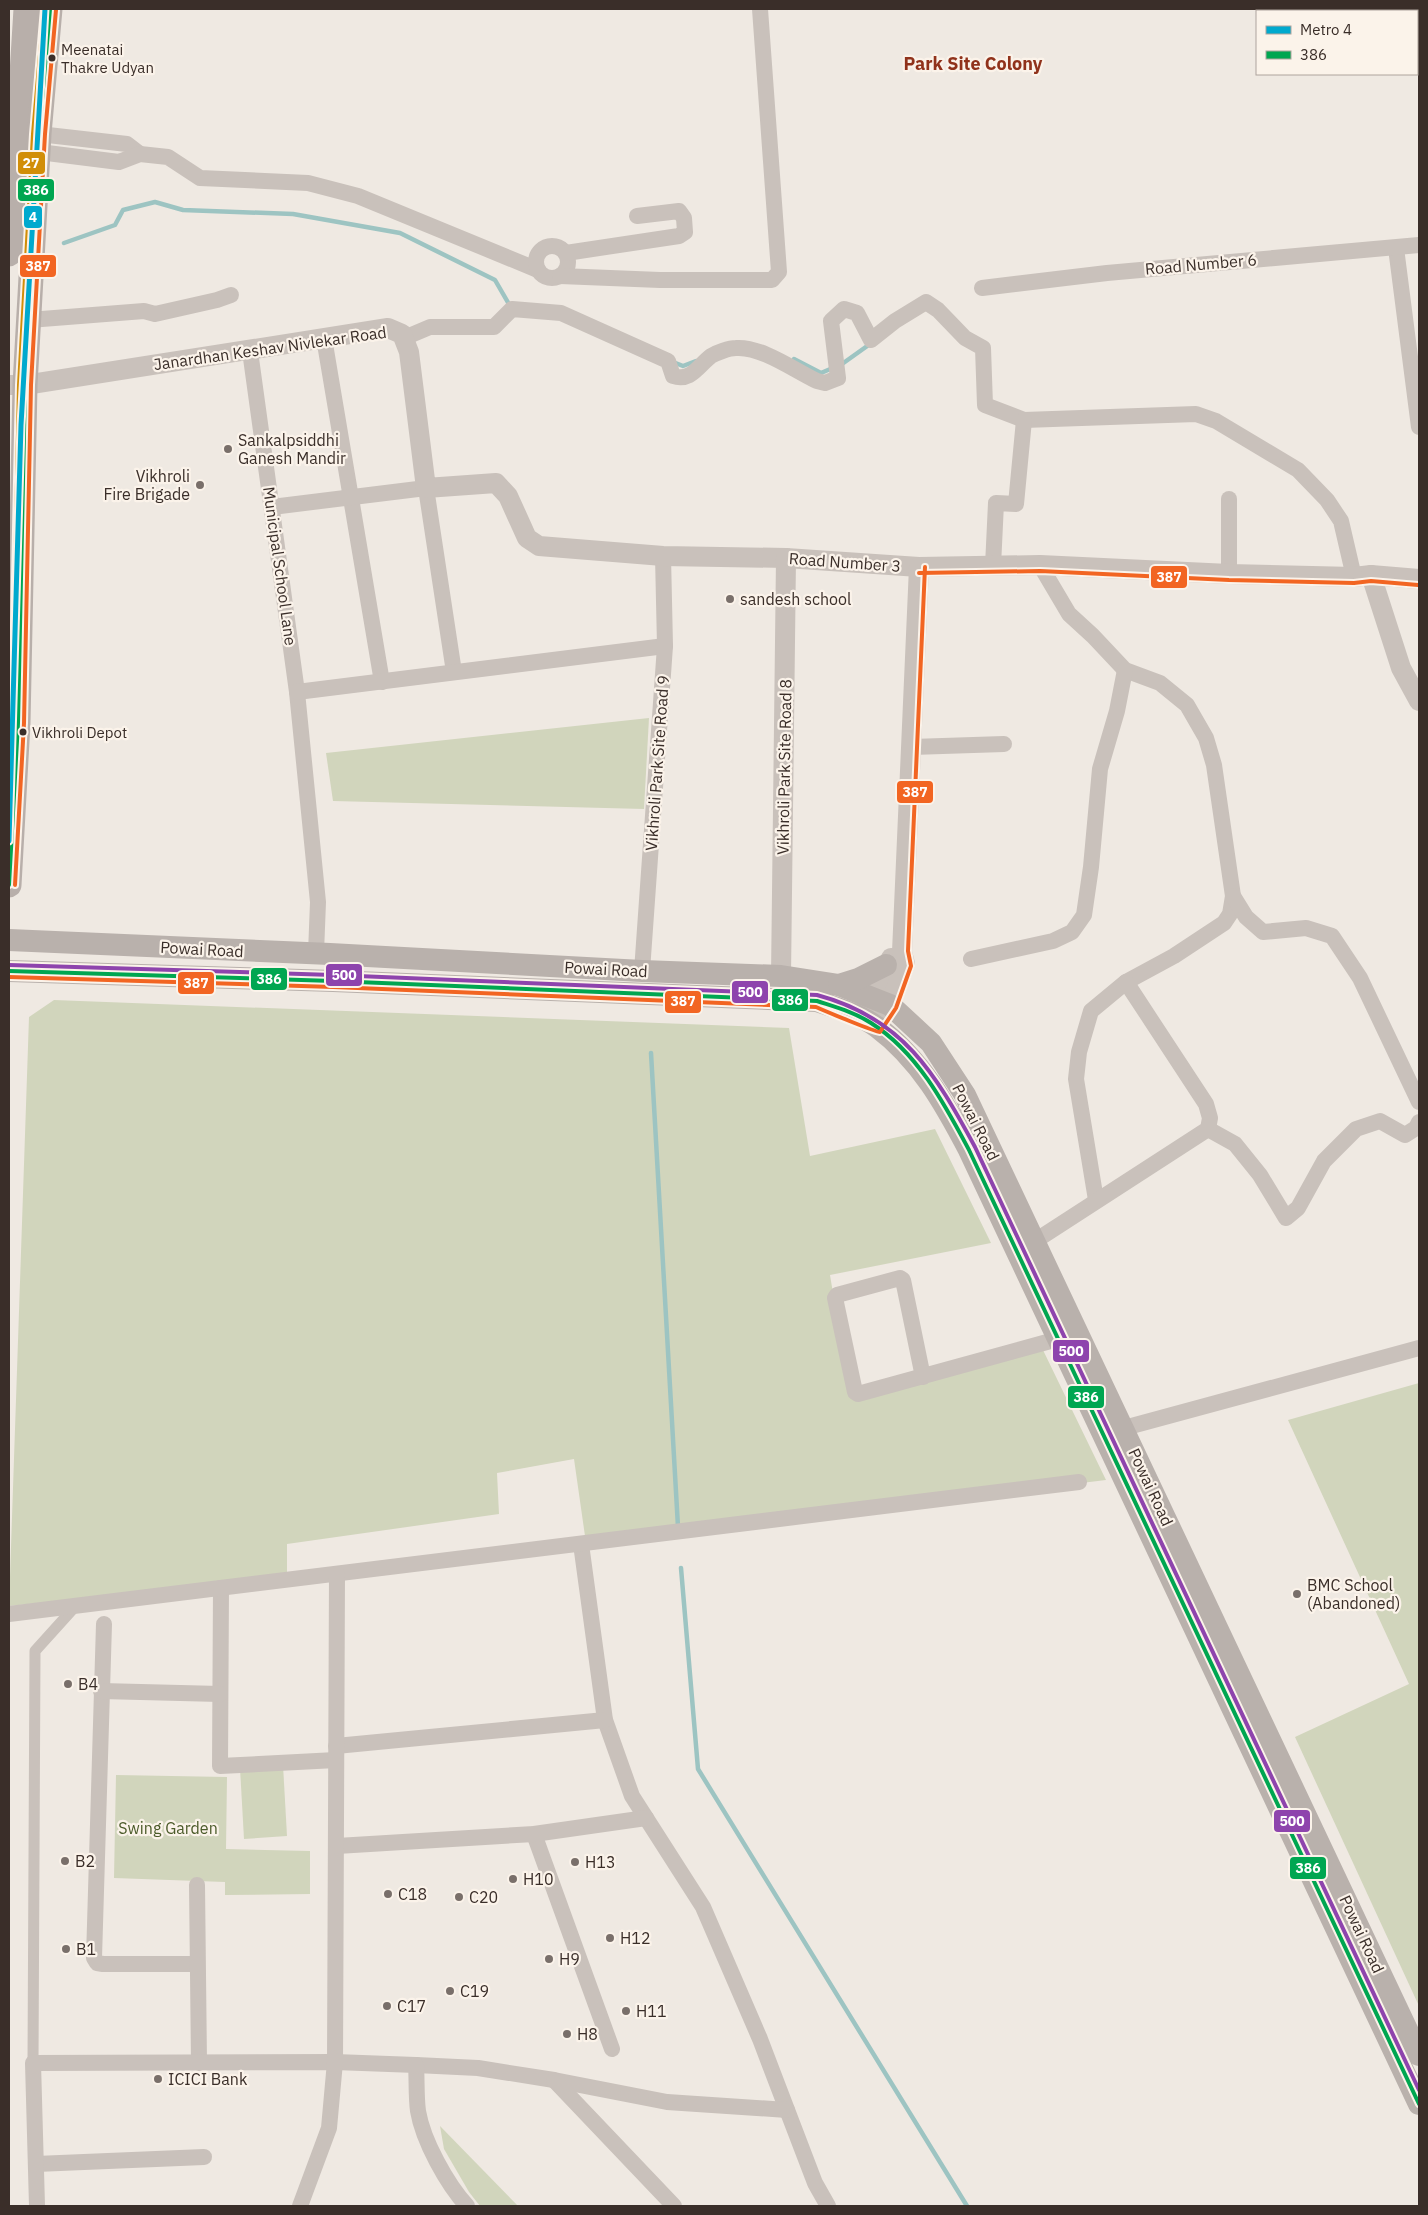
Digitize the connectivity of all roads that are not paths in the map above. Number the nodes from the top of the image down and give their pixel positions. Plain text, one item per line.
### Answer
1 (26, 9) edge
2 (50, 9) edge
3 (760, 9) edge
4 (39, 143) junction
5 (636, 216) dead end
6 (1419, 245) edge
7 (1396, 248) junction
8 (9, 252) edge
9 (566, 254) junction
10 (538, 270) junction
11 (560, 276) junction
12 (982, 288) dead end
13 (231, 295) dead end
14 (29, 320) junction
15 (324, 338) junction
16 (404, 338) junction
17 (250, 351) junction
18 (17, 385) edge
19 (1024, 420) junction
20 (1419, 427) edge
21 (426, 488) junction
22 (351, 498) junction
23 (1229, 499) dead end
24 (272, 507) junction
25 (663, 556) junction
26 (786, 558) junction
27 (1040, 565) junction
28 (993, 566) junction
29 (919, 567) junction
30 (1228, 574) junction
31 (1363, 576) junction
32 (1419, 579) edge
33 (665, 646) junction
34 (1125, 670) junction
35 (454, 672) junction
36 (382, 682) junction
37 (297, 692) junction
38 (1419, 701) edge
39 (13, 723) edge
40 (1004, 744) dead end
41 (912, 747) junction
42 (9, 886) edge
43 (1233, 896) junction
44 (9, 940) edge
45 (316, 953) junction
46 (894, 959) junction
47 (972, 959) dead end
48 (9, 971) edge
49 (642, 971) junction
50 (781, 976) junction
51 (1126, 982) junction
52 (838, 985) junction
53 (880, 1001) junction
54 (868, 1022) junction
55 (1419, 1102) edge
56 (1419, 1122) edge
57 (1208, 1129) junction
58 (1096, 1200) junction
59 (1035, 1241) junction
60 (1058, 1339) junction
61 (1419, 1348) edge
62 (923, 1378) junction
63 (1113, 1431) junction
64 (1079, 1482) dead end
65 (582, 1544) junction
66 (337, 1574) junction
67 (222, 1588) junction
68 (72, 1610) dead end
69 (9, 1614) edge
70 (104, 1624) dead end
71 (101, 1691) junction
72 (220, 1694) junction
73 (605, 1720) junction
74 (336, 1753) junction
75 (646, 1818) junction
76 (534, 1834) junction
77 (337, 1846) junction
78 (197, 1885) dead end
79 (198, 1964) junction
80 (612, 2049) dead end
81 (1419, 2055) edge
82 (335, 2062) junction
83 (33, 2063) junction
84 (199, 2063) junction
85 (416, 2065) junction
86 (554, 2080) junction
87 (1419, 2104) edge
88 (787, 2110) junction
89 (204, 2157) dead end
90 (36, 2164) junction
91 (37, 2206) edge
92 (300, 2206) edge
93 (467, 2206) edge
94 (674, 2206) edge
95 (828, 2206) edge

1 - 8 main road
2 - 4 main road
3 - 11 street
4 - 10 street
4 - 14 main road
5 - 9 street
6 - 7 street, Road Number 6
7 - 12 street, Road Number 6
7 - 20 street
9 - 10 street
9 - 11 street
10 - 11 street
13 - 14 street
14 - 18 main road
15 - 16 street, Janardhan Keshav Nivlekar Road
15 - 17 street, Janardhan Keshav Nivlekar Road
15 - 22 street
16 - 19 street
16 - 21 street, Janardhan Keshav Nivlekar Road
17 - 18 street, Janardhan Keshav Nivlekar Road
17 - 24 street, Municipal School Lane
18 - 39 main road
19 - 28 street
19 - 31 street
21 - 22 street
21 - 25 street
21 - 35 street
22 - 24 street
22 - 36 street
23 - 30 street
24 - 37 street, Municipal School Lane
25 - 26 street, Road Number 3
25 - 33 street, Vikhroli Park Site Road 9
26 - 29 street, Road Number 3
26 - 50 street, Vikhroli Park Site Road 8
27 - 28 street, Road Number 3
27 - 30 street, Road Number 3
27 - 34 street
28 - 29 street, Road Number 3
29 - 41 street
30 - 31 street, Road Number 3
31 - 32 street, Road Number 3
31 - 38 street
33 - 35 street
33 - 49 street, Vikhroli Park Site Road 9
34 - 43 street
34 - 47 street
35 - 36 street
36 - 37 street
37 - 45 street, Municipal School Lane
39 - 42 main road
40 - 41 street
41 - 46 street
43 - 51 street
43 - 55 street
44 - 45 main road, Powai Road
45 - 49 main road, Powai Road
46 - 52 main road
46 - 53 street
48 - 54 main road, Powai Road
49 - 50 main road, Powai Road
50 - 52 main road, Powai Road
51 - 57 street
51 - 58 street
52 - 53 main road, Powai Road
53 - 54 street
53 - 59 main road, Powai Road
54 - 60 main road, Powai Road
56 - 57 street
57 - 58 street
58 - 59 street
59 - 63 main road, Powai Road
60 - 62 street
60 - 63 main road, Powai Road
61 - 63 street
62 - 62 street
63 - 81 main road, Powai Road
63 - 87 main road, Powai Road
64 - 65 street
65 - 66 street
65 - 73 street
66 - 67 street
66 - 74 street
67 - 69 street
67 - 72 street
68 - 83 street
70 - 71 street
71 - 72 street
71 - 79 street
72 - 74 street
73 - 74 street
73 - 75 street
74 - 77 street
75 - 76 street
75 - 88 street
76 - 77 street
76 - 80 street
77 - 82 street
78 - 79 street
79 - 84 street
82 - 84 street
82 - 85 street
82 - 92 street
83 - 84 street
83 - 90 street
85 - 86 street
85 - 93 street
86 - 88 street
86 - 94 street
88 - 95 street
89 - 90 street
90 - 91 street

